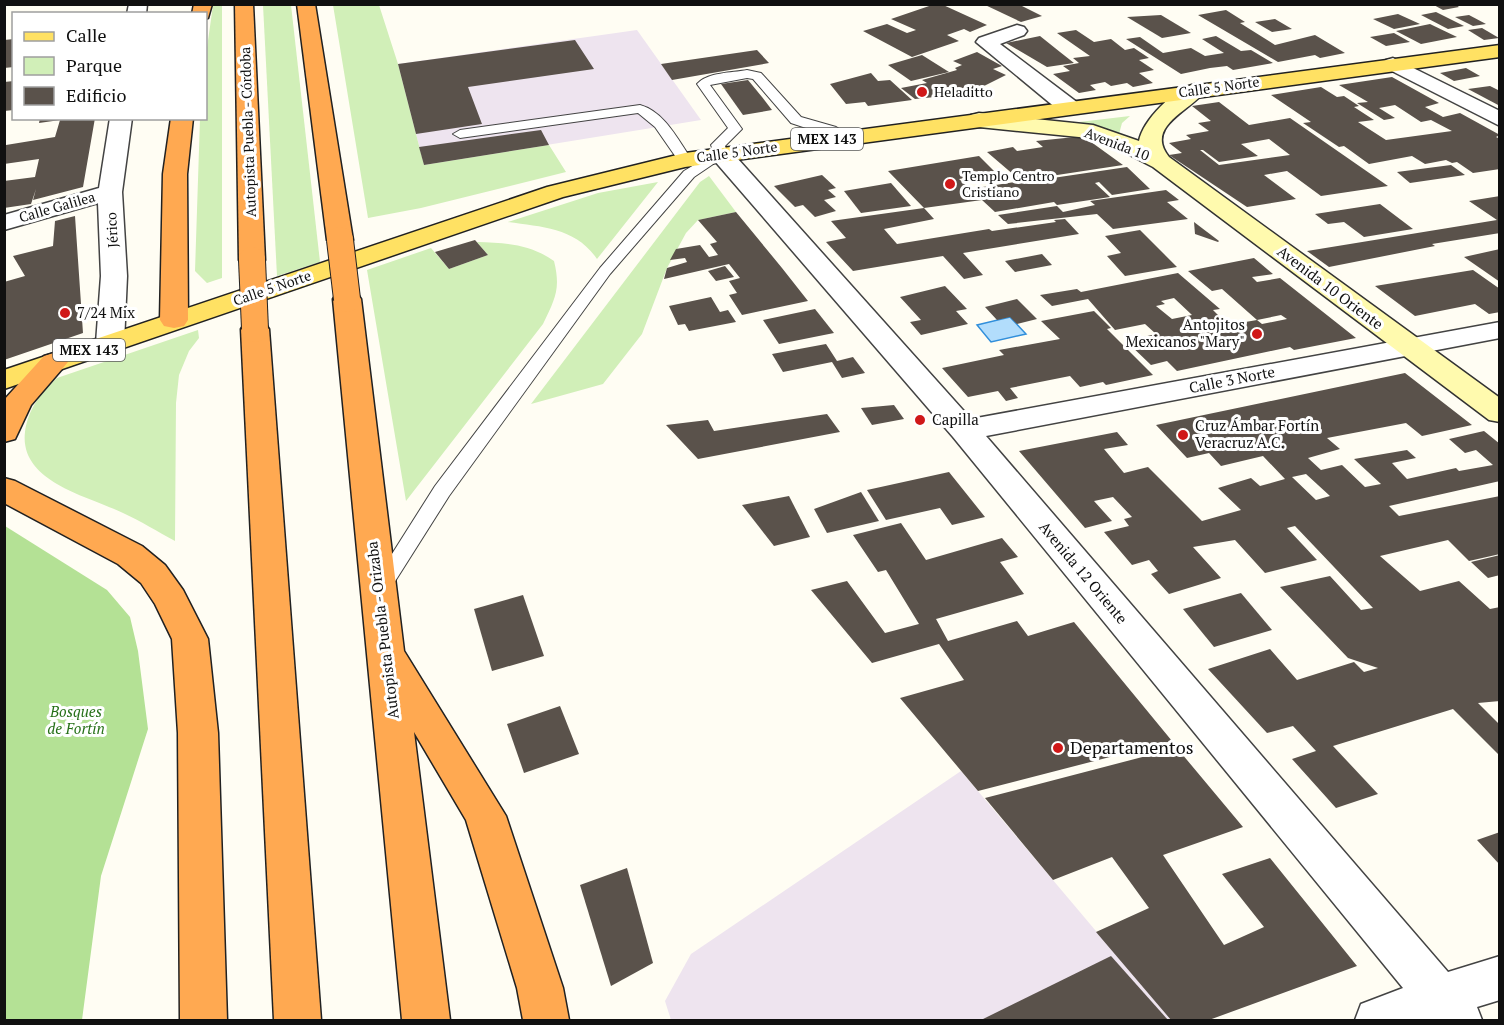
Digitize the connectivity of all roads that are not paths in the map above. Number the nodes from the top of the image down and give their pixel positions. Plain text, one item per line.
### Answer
1 (244, 4) edge
2 (306, 4) edge
3 (1017, 31) dead end
4 (1500, 51) edge
5 (1393, 64) junction
6 (1195, 90) junction
7 (716, 101) junction
8 (1070, 108) junction
9 (121, 120) edge
10 (182, 120) edge
11 (979, 120) junction
12 (1500, 120) edge
13 (460, 134) dead end
14 (845, 137) junction
15 (721, 154) junction
16 (685, 160) junction
17 (1161, 162) junction
18 (110, 192) junction
19 (4, 222) edge
20 (174, 320) junction
21 (1500, 330) edge
22 (110, 343) junction
23 (1409, 347) junction
24 (54, 362) junction
25 (4, 380) edge
26 (1500, 413) edge
27 (964, 430) junction
28 (4, 432) edge
29 (10, 484) edge
30 (379, 592) junction
31 (387, 652) junction
32 (1500, 978) edge
33 (1449, 1009) edge
34 (204, 1020) edge
35 (298, 1020) edge
36 (426, 1020) edge
37 (546, 1020) edge
38 (1378, 1020) edge

1 - 35 highway, Autopista Puebla - Córdoba, bridge
2 - 30 highway, Autopista Puebla - Orizaba, bridge
3 - 8 street
4 - 5 main road, Calle 5 Norte / MEX 143
5 - 6 main road, Calle 5 Norte / MEX 143
5 - 12 street
6 - 8 main road, Calle 5 Norte / MEX 143
6 - 17 street, Avenida 10
7 - 7 lane
7 - 14 lane
7 - 15 lane
8 - 11 main road, Calle 5 Norte / MEX 143
9 - 18 street, Jérico
10 - 20 highway
11 - 14 main road, Calle 5 Norte / MEX 143
11 - 17 street, Avenida 10
13 - 16 lane
14 - 15 main road, Calle 5 Norte / MEX 143
15 - 16 main road, Calle 5 Norte / MEX 143
15 - 27 street, Avenida 12 Oriente
15 - 30 lane
16 - 20 main road, Calle 5 Norte / MEX 143
17 - 23 street, Avenida 10 Oriente
18 - 19 street, Calle Galilea
18 - 22 street, Jérico
20 - 22 main road, MEX 143
21 - 23 street, Calle 3 Norte
22 - 24 main road, MEX 143
23 - 26 street, Avenida 10 Oriente
23 - 27 street, Calle 3 Norte
24 - 25 main road, MEX 143
24 - 28 highway
27 - 33 street, Avenida 12 Oriente
29 - 34 highway
30 - 31 highway, Autopista Puebla - Orizaba
31 - 36 highway, Autopista Puebla - Orizaba
31 - 37 highway
32 - 33 street
33 - 38 street

